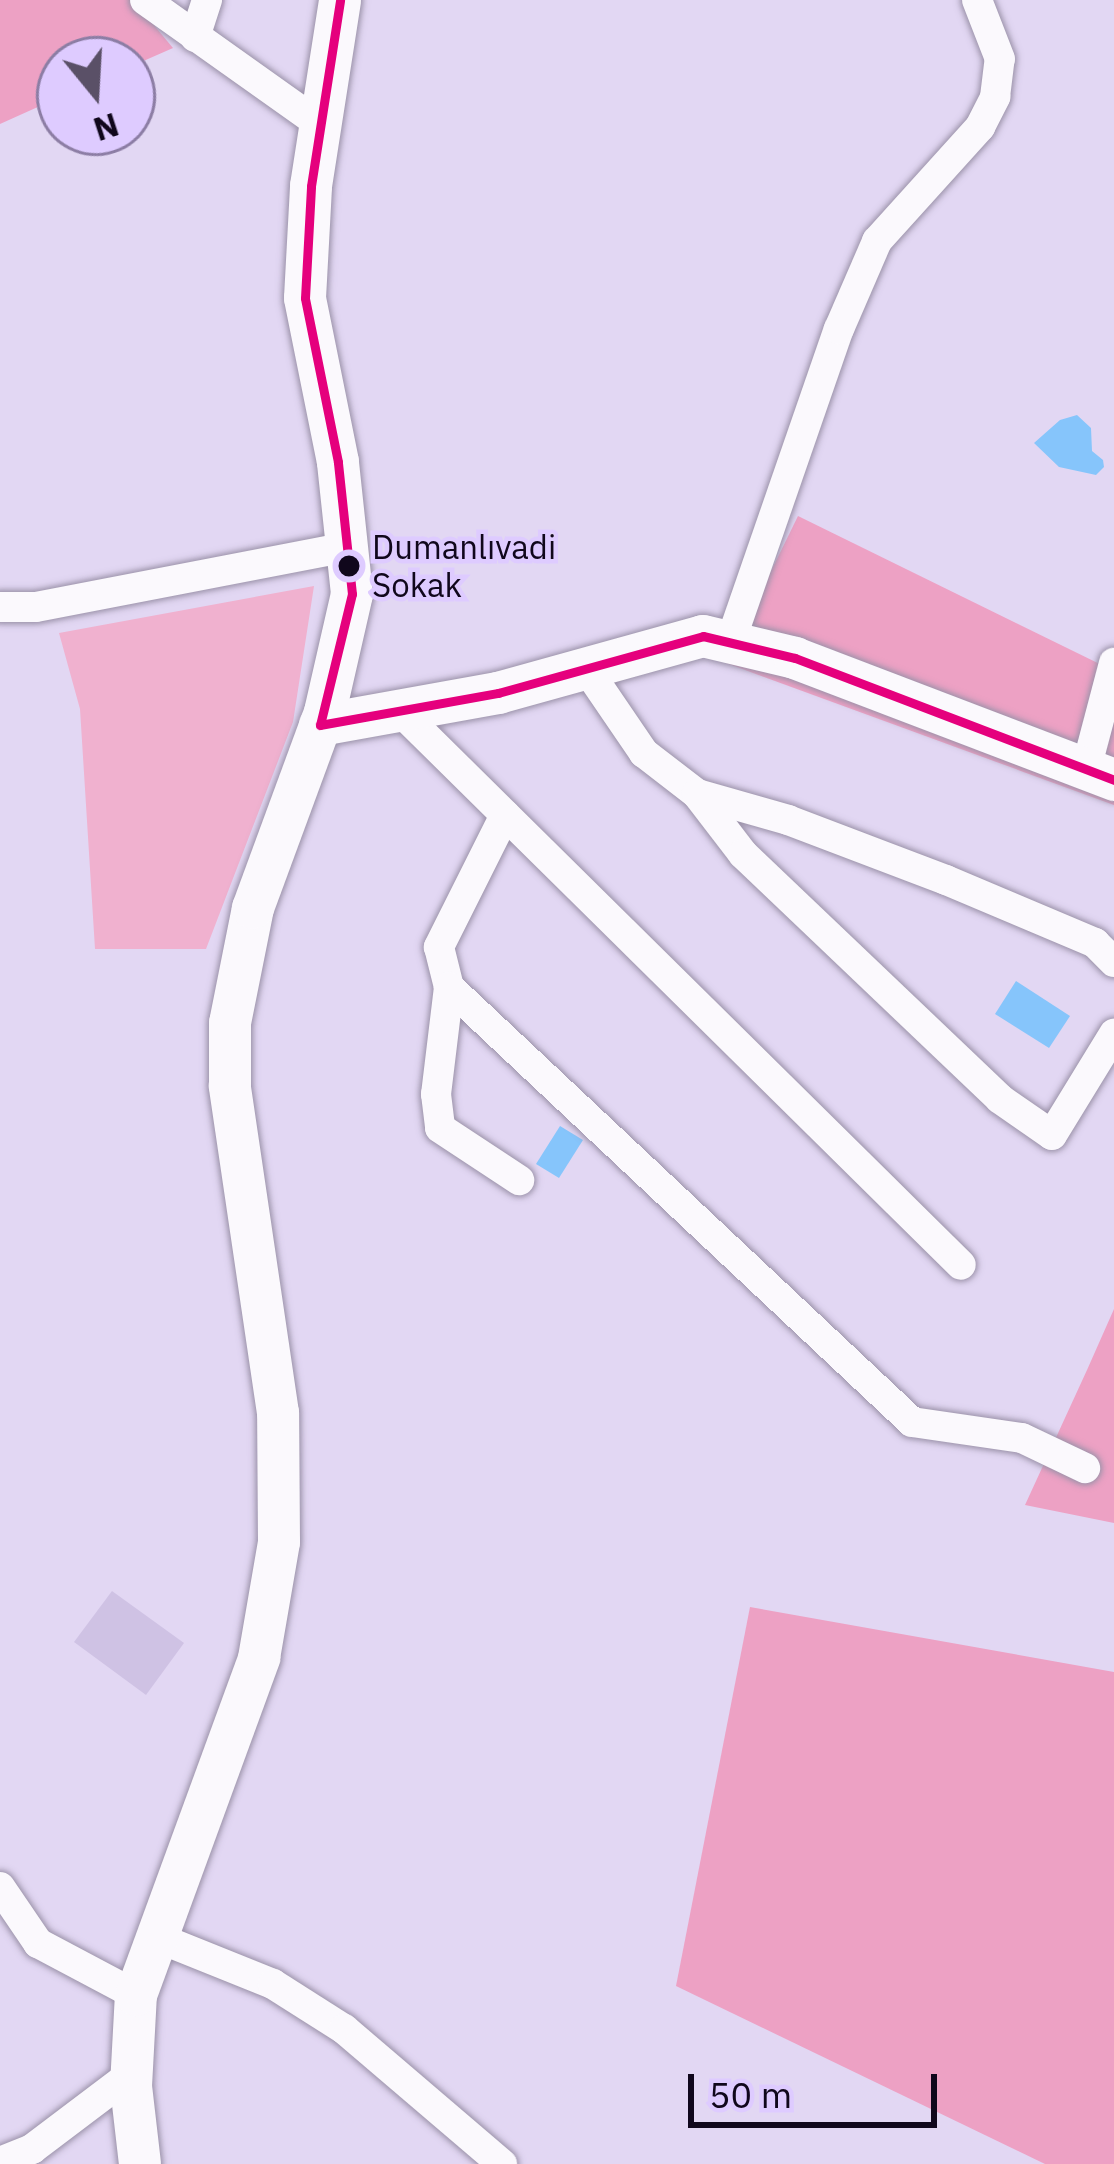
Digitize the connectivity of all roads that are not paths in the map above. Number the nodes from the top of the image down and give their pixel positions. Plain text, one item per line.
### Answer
1 (145, 0) edge
2 (207, 0) edge
3 (340, 0) edge
4 (977, 0) edge
5 (195, 37) junction
6 (321, 125) junction
7 (346, 547) junction
8 (0, 607) edge
9 (730, 643) junction
10 (1114, 663) edge
11 (586, 668) junction
12 (400, 711) junction
13 (320, 725) junction
14 (1100, 774) edge
15 (697, 794) junction
16 (505, 815) junction
17 (1114, 962) edge
18 (449, 988) junction
19 (1114, 1034) edge
20 (519, 1180) dead end
21 (961, 1265) dead end
22 (1085, 1468) dead end
23 (0, 1887) edge
24 (156, 1937) junction
25 (136, 1995) junction
26 (131, 2074) junction
27 (0, 2162) edge
28 (140, 2164) edge
29 (502, 2164) edge

1 - 5 street
2 - 5 street
3 - 6 street
4 - 9 street
5 - 6 street
6 - 7 street
7 - 8 street
7 - 13 street
9 - 11 street
9 - 14 street
10 - 14 street
11 - 12 street
11 - 15 street
12 - 13 street
12 - 16 street
13 - 24 street
15 - 17 street
15 - 19 street
16 - 18 street
16 - 21 street
18 - 20 street
18 - 22 street
23 - 25 street
24 - 25 street
24 - 29 street
25 - 26 street
26 - 27 street
26 - 28 street

